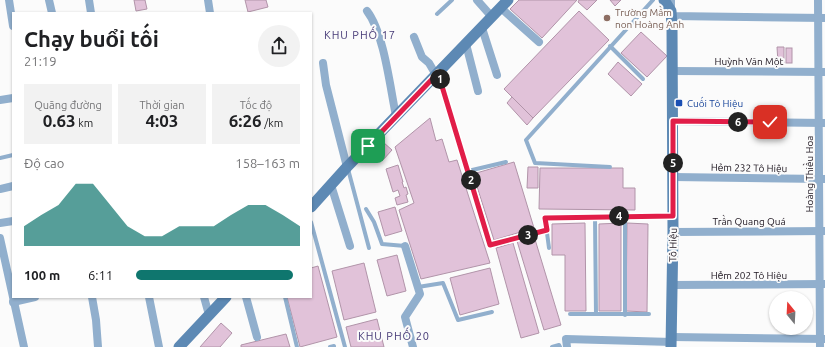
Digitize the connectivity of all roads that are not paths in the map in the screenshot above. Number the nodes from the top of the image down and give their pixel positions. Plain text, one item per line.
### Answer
1 (9, 0) edge
2 (49, 0) edge
3 (89, 0) edge
4 (208, 0) edge
5 (452, 0) edge
6 (476, 0) edge
7 (653, 0) edge
8 (664, 0) edge
9 (671, 0) edge
10 (818, 0) edge
11 (504, 4) edge
12 (367, 11) dead end
13 (52, 12) edge
14 (91, 12) edge
15 (210, 12) edge
16 (437, 14) dead end
17 (492, 16) junction
18 (671, 16) junction
19 (822, 18) edge
20 (12, 20) edge
21 (482, 28) junction
22 (414, 37) dead end
23 (539, 42) dead end
24 (466, 44) junction
25 (610, 46) junction
26 (323, 63) dead end
27 (672, 71) junction
28 (822, 72) edge
29 (437, 74) junction
30 (497, 75) dead end
31 (643, 79) dead end
32 (478, 91) dead end
33 (12, 98) edge
34 (0, 100) edge
35 (396, 116) junction
36 (673, 121) junction
37 (822, 123) edge
38 (12, 156) edge
39 (0, 158) edge
40 (506, 162) dead end
41 (347, 167) junction
42 (610, 167) dead end
43 (468, 171) junction
44 (673, 177) junction
45 (822, 178) edge
46 (331, 185) junction
47 (12, 186) edge
48 (0, 189) edge
49 (312, 206) edge
50 (366, 209) dead end
51 (625, 216) junction
52 (673, 216) junction
53 (595, 217) junction
54 (12, 221) edge
55 (0, 223) edge
56 (312, 226) edge
57 (547, 230) junction
58 (822, 231) edge
59 (673, 232) junction
60 (0, 238) edge
61 (350, 246) dead end
62 (405, 246) joint
63 (369, 248) dead end
64 (549, 248) dead end
65 (822, 284) edge
66 (672, 285) junction
67 (418, 286) junction
68 (12, 297) edge
69 (12, 298) edge
70 (29, 298) edge
71 (92, 298) edge
72 (149, 298) edge
73 (204, 298) edge
74 (225, 298) edge
75 (246, 298) edge
76 (285, 298) edge
77 (13, 302) junction
78 (492, 312) dead end
79 (570, 314) dead end
80 (596, 314) junction
81 (649, 314) dead end
82 (208, 315) junction
83 (625, 315) junction
84 (256, 337) dead end
85 (821, 341) edge
86 (672, 342) edge
87 (617, 344) edge
88 (24, 347) edge
89 (98, 347) edge
90 (159, 347) edge
91 (179, 347) edge
92 (297, 347) edge
93 (345, 347) edge
94 (413, 347) edge
95 (552, 347) edge
96 (560, 347) edge
97 (567, 347) edge

1 - 20 street
2 - 13 street
3 - 14 street
4 - 15 street
5 - 16 lane
6 - 17 street
7 - 25 lane
8 - 18 main road, Tô Hiệu
9 - 18 street
10 - 19 street, Hoàng Thiều Hoa
11 - 17 main road
11 - 23 street
12 - 35 street
17 - 21 main road
18 - 19 street
18 - 27 main road, Tô Hiệu
19 - 28 street, Hoàng Thiều Hoa
21 - 24 main road
21 - 30 street
22 - 29 street
24 - 29 main road
24 - 32 street
25 - 31 lane
25 - 42 lane
26 - 41 street
27 - 28 street, Huỳnh Văn Một
27 - 36 main road, Tô Hiệu
28 - 37 street, Hoàng Thiều Hoa
29 - 35 main road
29 - 43 lane
33 - 34 street
35 - 41 main road
36 - 37 street
36 - 44 main road, Tô Hiệu
37 - 45 street, Hoàng Thiều Hoa
38 - 39 lane
40 - 43 lane
41 - 46 main road
41 - 63 lane
43 - 57 lane
44 - 45 street, Hẻm 232 Tô Hiệu
44 - 52 main road, Tô Hiệu
45 - 58 street, Hoàng Thiều Hoa
46 - 49 main road
46 - 61 street
47 - 48 street
50 - 62 lane
51 - 52 lane
51 - 53 lane
51 - 83 lane
52 - 59 main road, Tô Hiệu
53 - 57 lane
53 - 80 lane
54 - 55 street
56 - 93 lane
57 - 64 lane
58 - 59 street, Trần Quang Quá
58 - 65 street, Hoàng Thiều Hoa
59 - 66 main road, Tô Hiệu
60 - 68 street
62 - 67 street
65 - 66 street, Hẻm 202 Tô Hiệu
65 - 85 street, Hoàng Thiều Hoa
66 - 86 main road, Tô Hiệu
67 - 78 lane
67 - 94 street
69 - 77 street
70 - 77 street
71 - 89 street
72 - 90 street
73 - 82 street
74 - 82 main road
75 - 84 street
76 - 92 lane
77 - 88 street
79 - 80 lane
80 - 83 lane
81 - 83 lane
82 - 91 main road
85 - 86 street
86 - 87 street
87 - 97 street
95 - 96 lane

